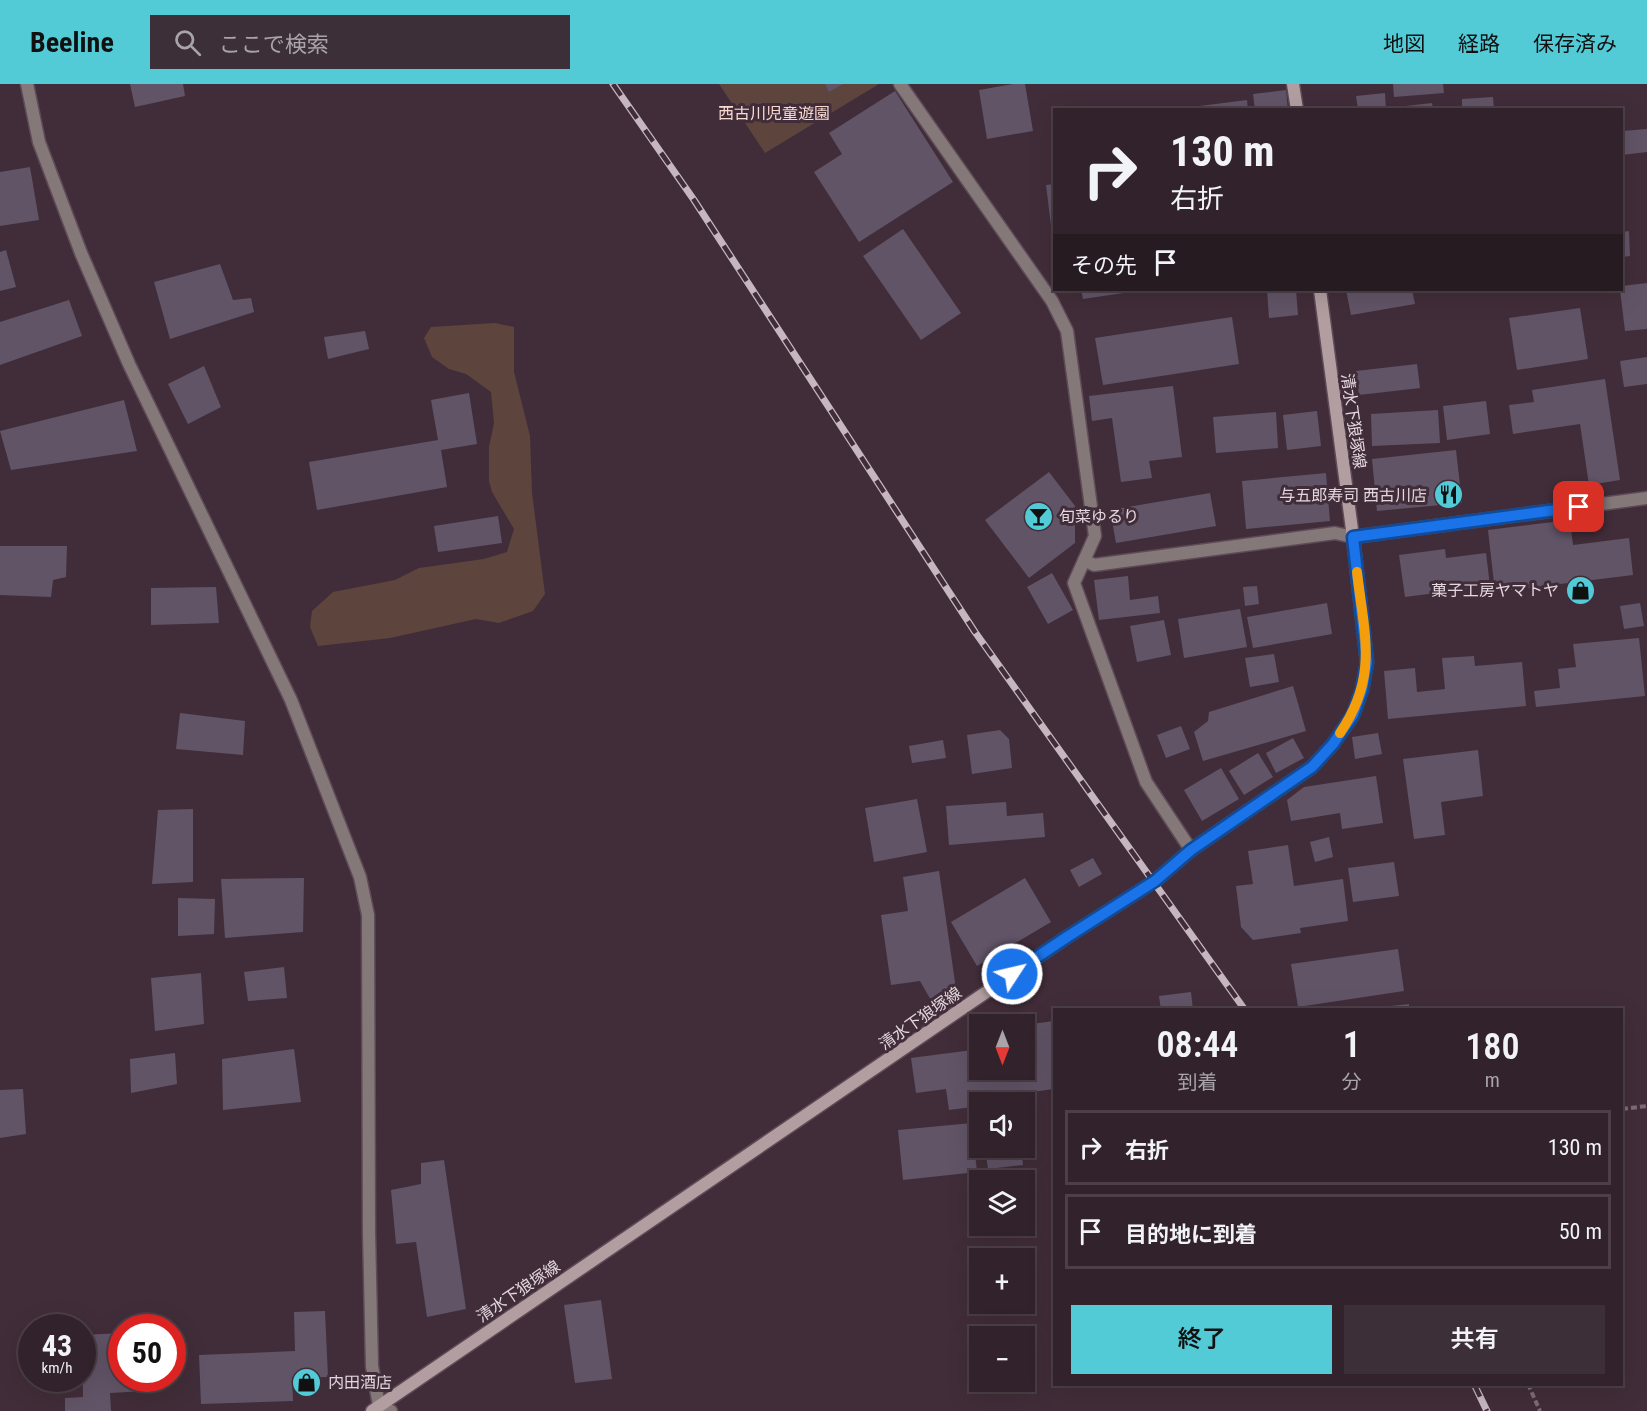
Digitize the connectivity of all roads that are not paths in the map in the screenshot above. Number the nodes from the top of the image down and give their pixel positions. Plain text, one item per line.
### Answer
1 (27, 84) edge
2 (900, 84) edge
3 (1293, 84) edge
4 (1297, 108) edge
5 (1320, 291) edge
6 (1647, 498) edge
7 (1353, 537) junction
8 (1084, 560) junction
9 (1191, 850) junction
10 (380, 1409) edge

1 - 10 street
2 - 8 street
3 - 4 main road
5 - 7 main road, 清水下狼塚線
6 - 7 street
7 - 8 street
7 - 9 main road, 清水下狼塚線
8 - 9 street
9 - 10 main road, 清水下狼塚線

